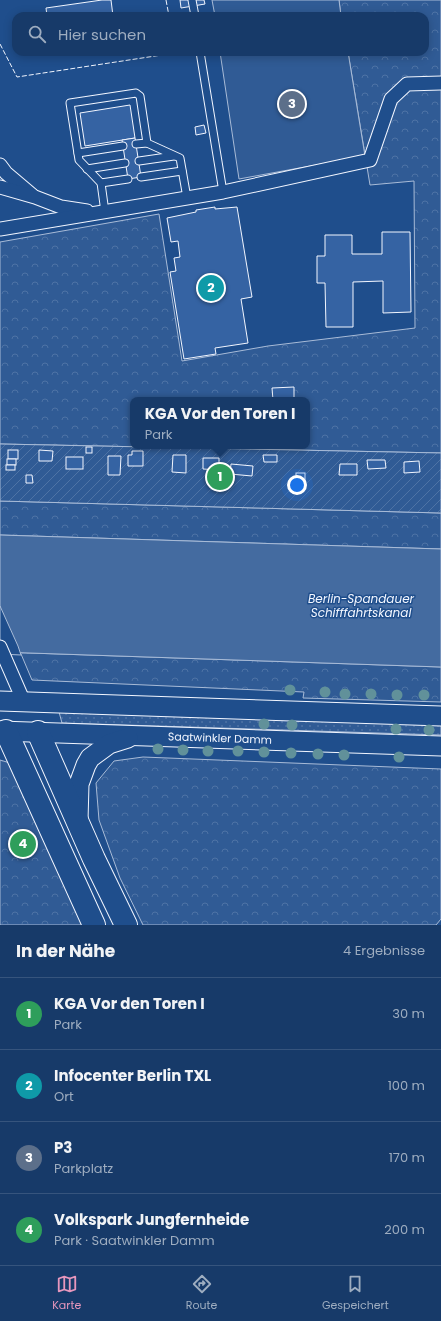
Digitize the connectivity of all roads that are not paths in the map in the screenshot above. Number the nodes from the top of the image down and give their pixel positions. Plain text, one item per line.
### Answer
1 (192, 0) edge
2 (194, 12) edge
3 (201, 56) edge
4 (441, 84) edge
5 (147, 143) junction
6 (136, 144) dead end
7 (122, 146) dead end
8 (78, 153) junction
9 (174, 156) junction
10 (138, 161) dead end
11 (125, 163) dead end
12 (0, 165) edge
13 (87, 169) junction
14 (182, 171) junction
15 (141, 177) dead end
16 (128, 179) dead end
17 (101, 183) junction
18 (0, 187) edge
19 (223, 192) junction
20 (35, 197) junction
21 (187, 198) junction
22 (101, 212) junction
23 (0, 229) edge
24 (0, 647) edge
25 (0, 702) edge
26 (24, 702) junction
27 (441, 716) edge
28 (2, 726) edge
29 (38, 732) junction
30 (137, 735) junction
31 (441, 746) edge
32 (78, 824) junction
33 (94, 925) edge
34 (126, 925) edge

1 - 2 lane
3 - 19 lane
4 - 19 street
5 - 6 lane
5 - 8 lane
5 - 9 lane
7 - 8 lane
8 - 13 lane
9 - 10 lane
9 - 14 lane
11 - 13 lane
12 - 20 street
13 - 17 lane
14 - 15 lane
14 - 21 lane
16 - 17 lane
17 - 22 lane
18 - 20 street
19 - 21 street
20 - 22 street
21 - 22 street
22 - 23 street
24 - 26 street
25 - 26 main road
26 - 27 main road
26 - 29 main road
28 - 29 main road, Saatwinkler Damm
28 - 33 highway
29 - 30 main road, Saatwinkler Damm
29 - 32 highway
30 - 31 main road, Saatwinkler Damm
30 - 32 main road
32 - 34 highway

